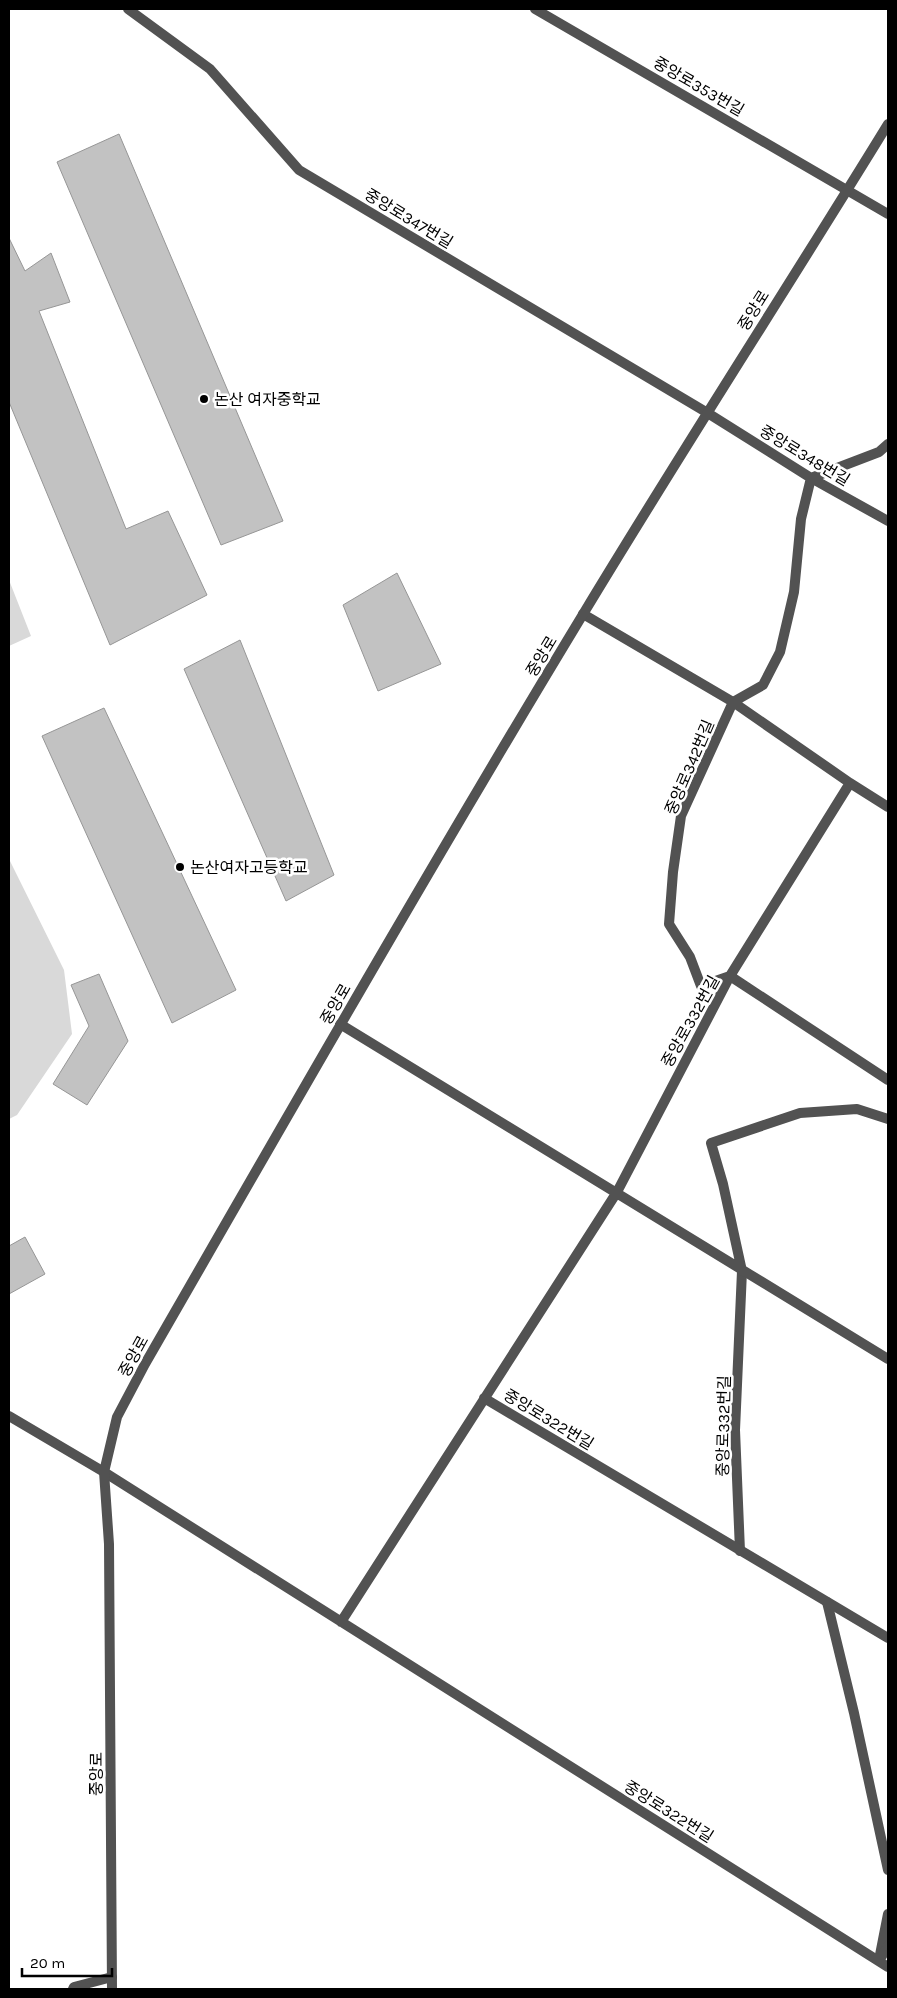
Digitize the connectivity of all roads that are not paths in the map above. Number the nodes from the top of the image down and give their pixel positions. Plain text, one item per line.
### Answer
1 (128, 9) edge
2 (535, 9) edge
3 (888, 124) edge
4 (848, 190) junction
5 (888, 214) edge
6 (706, 412) junction
7 (888, 444) edge
8 (812, 478) junction
9 (888, 522) edge
10 (583, 614) junction
11 (733, 702) junction
12 (850, 783) junction
13 (888, 807) edge
14 (730, 976) junction
15 (340, 1024) junction
16 (888, 1080) edge
17 (888, 1119) edge
18 (617, 1192) junction
19 (742, 1271) junction
20 (888, 1359) edge
21 (484, 1398) junction
22 (9, 1416) edge
23 (104, 1472) junction
24 (740, 1551) junction
25 (827, 1602) junction
26 (341, 1622) junction
27 (888, 1638) edge
28 (888, 1870) edge
29 (888, 1914) edge
30 (888, 1946) edge
31 (878, 1961) junction
32 (888, 1968) edge
33 (112, 1977) junction
34 (73, 1989) edge
35 (112, 1989) edge

1 - 6 street, 중앙로347번길
2 - 4 street, 중앙로353번길
3 - 4 street, 중앙로
4 - 5 street, 중앙로353번길
4 - 6 street, 중앙로
6 - 8 street, 중앙로348번길
6 - 10 street, 중앙로
7 - 8 street
8 - 9 street, 중앙로348번길
8 - 11 street
10 - 11 street
10 - 15 street, 중앙로
11 - 12 street
11 - 14 street, 중앙로342번길
12 - 13 street
12 - 14 street
14 - 16 street, 중앙로332번길
14 - 18 street, 중앙로332번길
15 - 18 street
15 - 23 street, 중앙로
17 - 19 street, 중앙로332번길
18 - 19 street
18 - 21 street, 중앙로332번길
19 - 20 street
19 - 24 street, 중앙로332번길
21 - 24 street, 중앙로322번길
21 - 26 street, 중앙로322번길
22 - 23 street, 중앙로322번길
23 - 26 street, 중앙로322번길
23 - 33 street, 중앙로
24 - 25 street, 중앙로322번길
25 - 27 street, 중앙로322번길
25 - 28 street
26 - 31 street, 중앙로322번길
29 - 31 street
30 - 31 street
31 - 32 street, 중앙로322번길
33 - 34 street
33 - 35 street, 중앙로

